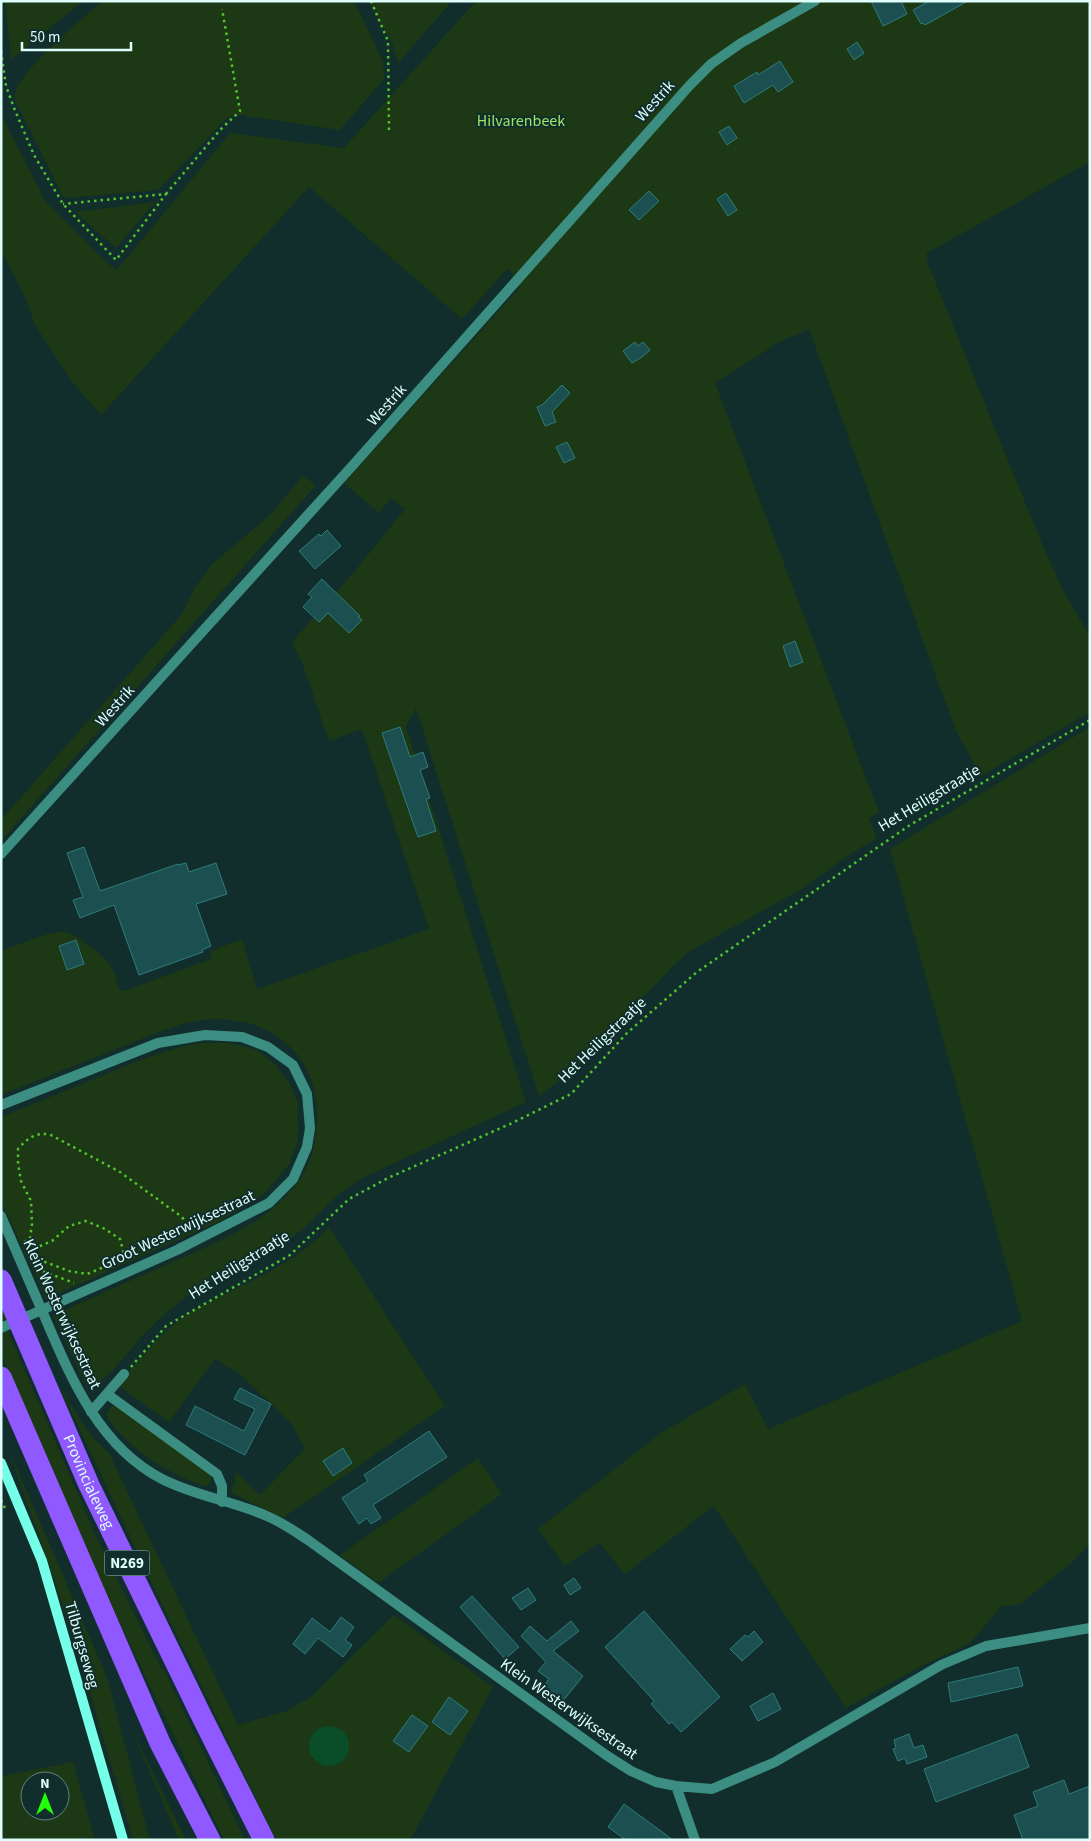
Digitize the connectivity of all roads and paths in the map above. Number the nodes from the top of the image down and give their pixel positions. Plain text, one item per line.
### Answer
1 (370, 1) edge
2 (815, 1) edge
3 (222, 9) dead end
4 (1, 51) edge
5 (389, 130) dead end
6 (166, 194) junction
7 (63, 204) junction
8 (1090, 720) edge
9 (1, 854) edge
10 (1, 1105) edge
11 (1, 1216) edge
12 (196, 1240) junction
13 (148, 1248) dead end
14 (15, 1249) junction
15 (133, 1254) dead end
16 (125, 1258) junction
17 (21, 1263) junction
18 (1, 1280) edge
19 (88, 1289) junction
20 (1, 1328) edge
21 (124, 1374) joint
22 (1, 1377) edge
23 (107, 1394) junction
24 (92, 1412) junction
25 (1, 1462) edge
26 (222, 1502) junction
27 (1090, 1628) edge
28 (676, 1786) junction
29 (123, 1840) edge
30 (210, 1840) edge
31 (264, 1840) edge
32 (695, 1840) edge

1 - 5 path
2 - 9 street, Westrik
3 - 6 path
4 - 7 path
6 - 7 path
6 - 7 path
8 - 21 path, Het Heiligstraatje
10 - 12 street, Groot Westerwijksestraat
11 - 14 street, Klein Westerwijksestraat
12 - 13 path
12 - 14 path
12 - 19 street, Groot Westerwijksestraat
14 - 16 path
14 - 16 path
14 - 17 street, Klein Westerwijksestraat
15 - 16 path
17 - 19 path
17 - 24 street, Klein Westerwijksestraat
18 - 31 highway, Provincialeweg / N269
19 - 20 street, Groot Westerwijksestraat
21 - 23 street
22 - 30 highway, N269
23 - 24 street
23 - 26 street, Klein Westerwijksestraat
24 - 26 street, Klein Westerwijksestraat
25 - 29 street, Tilburgseweg
26 - 28 street, Klein Westerwijksestraat
27 - 28 street, Klein Westerwijksestraat
28 - 32 street

